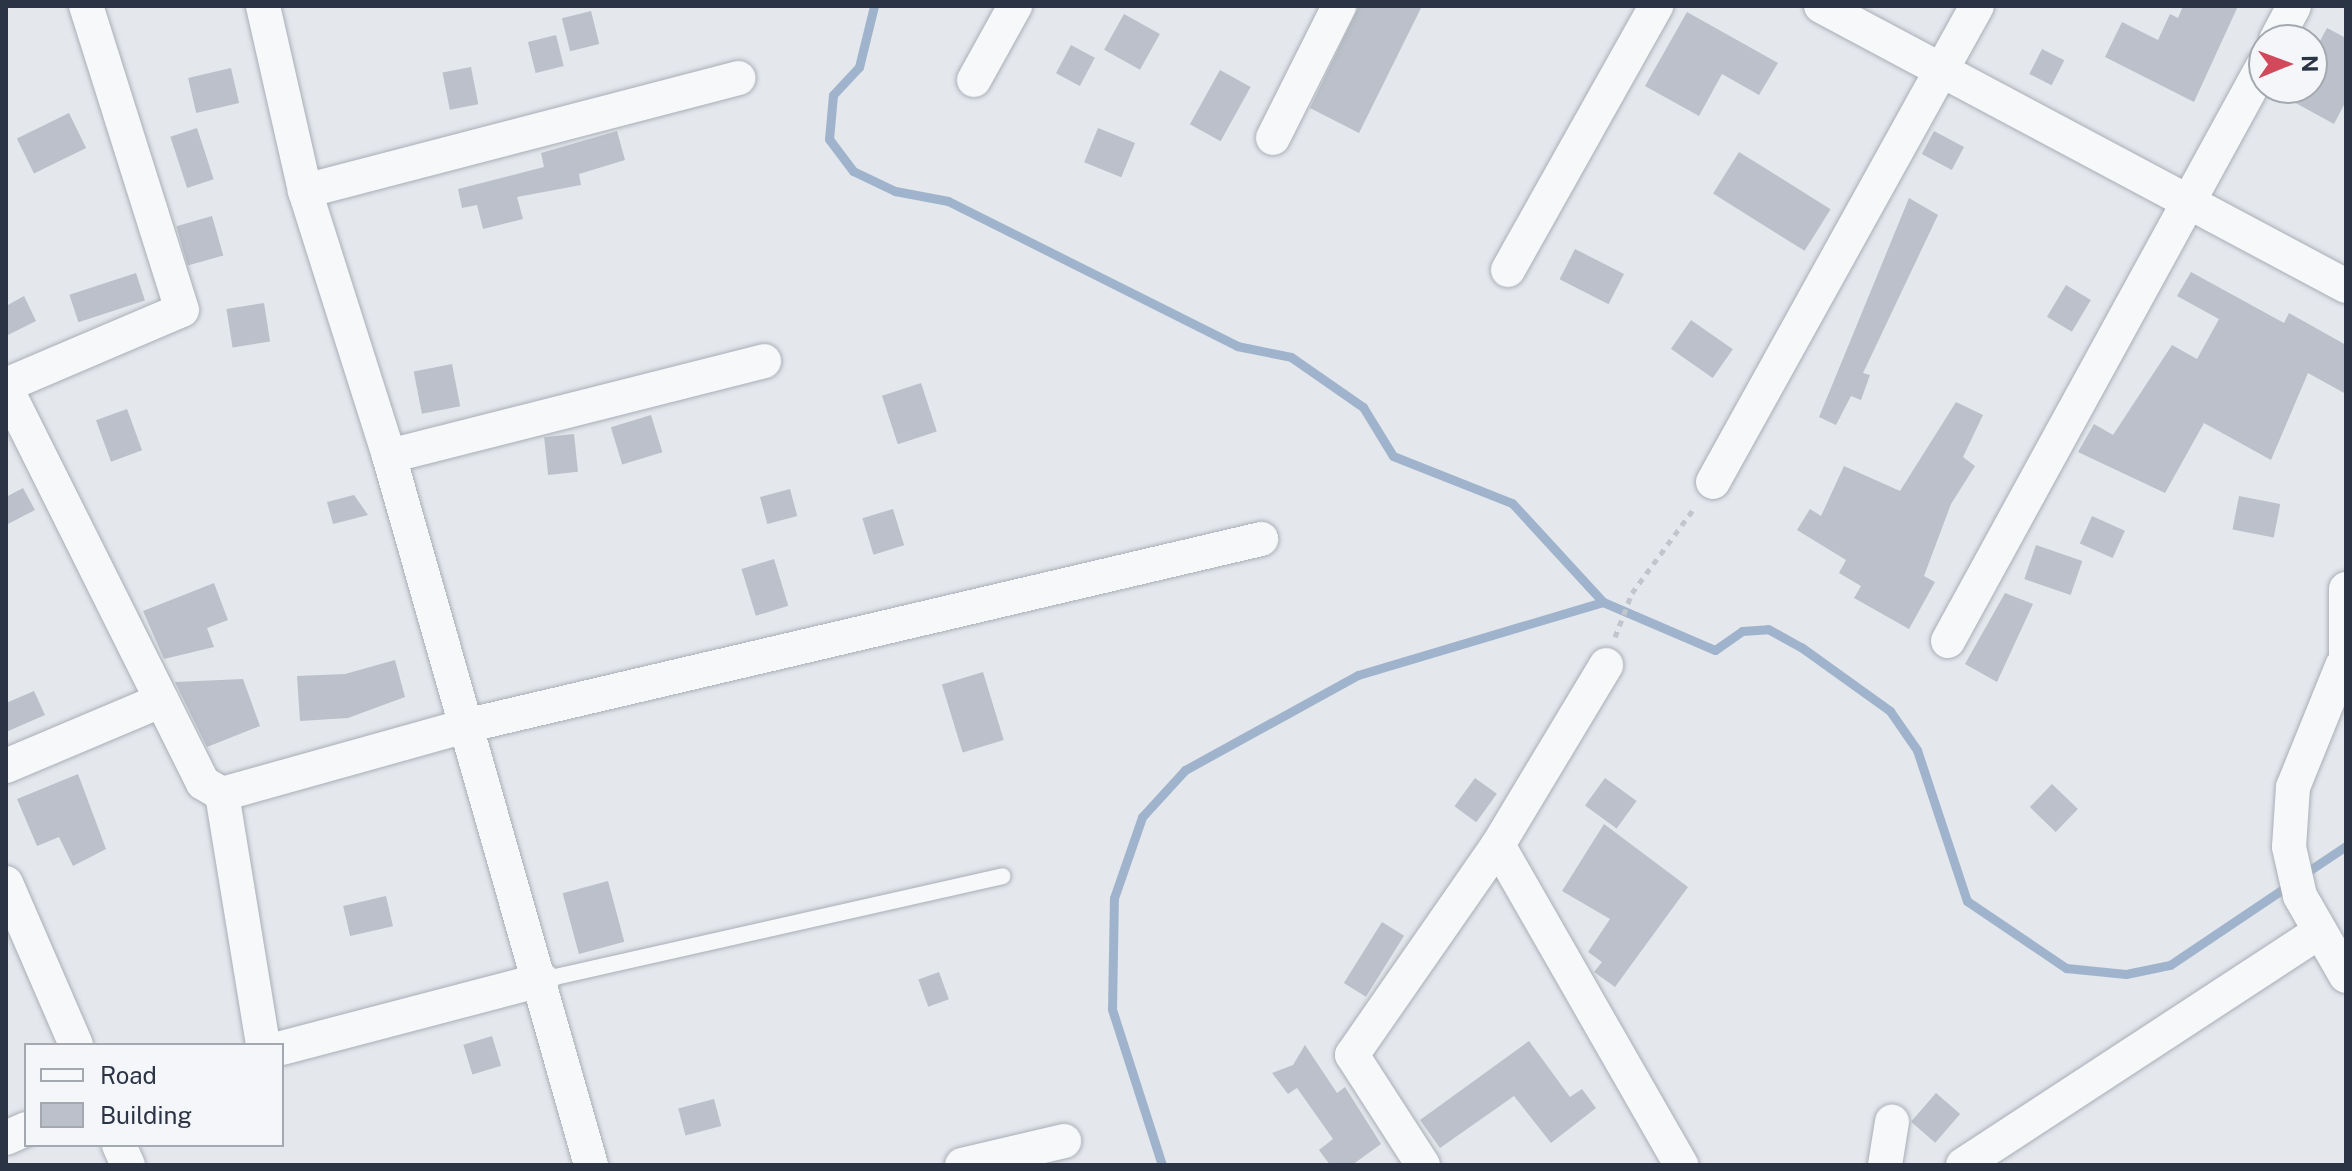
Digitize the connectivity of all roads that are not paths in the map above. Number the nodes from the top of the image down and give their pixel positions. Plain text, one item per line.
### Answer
1 (86, 6) edge
2 (263, 6) edge
3 (1015, 6) edge
4 (1339, 6) edge
5 (1656, 6) edge
6 (1821, 6) edge
7 (1977, 6) edge
8 (2294, 6) edge
9 (2284, 24) edge
10 (1943, 70) junction
11 (739, 78) dead end
12 (974, 80) dead end
13 (2248, 95) edge
14 (1273, 138) dead end
15 (305, 191) junction
16 (2193, 203) junction
17 (1508, 270) dead end
18 (2346, 286) edge
19 (764, 361) dead end
20 (6, 386) edge
21 (389, 456) junction
22 (1713, 482) road end
23 (1261, 539) dead end
24 (2346, 589) edge
25 (1948, 641) dead end
26 (1610, 651) road end
27 (2344, 672) edge
28 (162, 700) junction
29 (465, 726) junction
30 (6, 766) edge
31 (222, 794) junction
32 (1498, 845) junction
33 (1002, 876) dead end
34 (6, 883) edge
35 (2319, 932) junction
36 (2346, 976) edge
37 (542, 980) junction
38 (75, 1043) edge
39 (263, 1043) edge
40 (284, 1047) edge
41 (1892, 1122) dead end
42 (1064, 1141) dead end
43 (591, 1165) edge
44 (962, 1165) edge
45 (1423, 1165) edge
46 (1681, 1165) edge
47 (1885, 1165) edge
48 (1963, 1165) edge

1 - 20 street
2 - 15 street
3 - 12 street
4 - 14 street
5 - 17 street
6 - 10 street
7 - 10 street
8 - 9 street
10 - 16 street
10 - 22 street
11 - 15 street
13 - 16 street
15 - 21 street
16 - 18 street
16 - 25 street
19 - 21 street
20 - 28 street
21 - 29 street
23 - 29 street
24 - 27 street
26 - 32 street
27 - 35 street
28 - 30 street
28 - 31 street
29 - 31 street
29 - 37 street
31 - 39 street
32 - 45 street
32 - 46 street
33 - 37 lane
34 - 38 street
35 - 36 street
35 - 48 street
37 - 40 street
37 - 43 street
41 - 47 street
42 - 44 street

